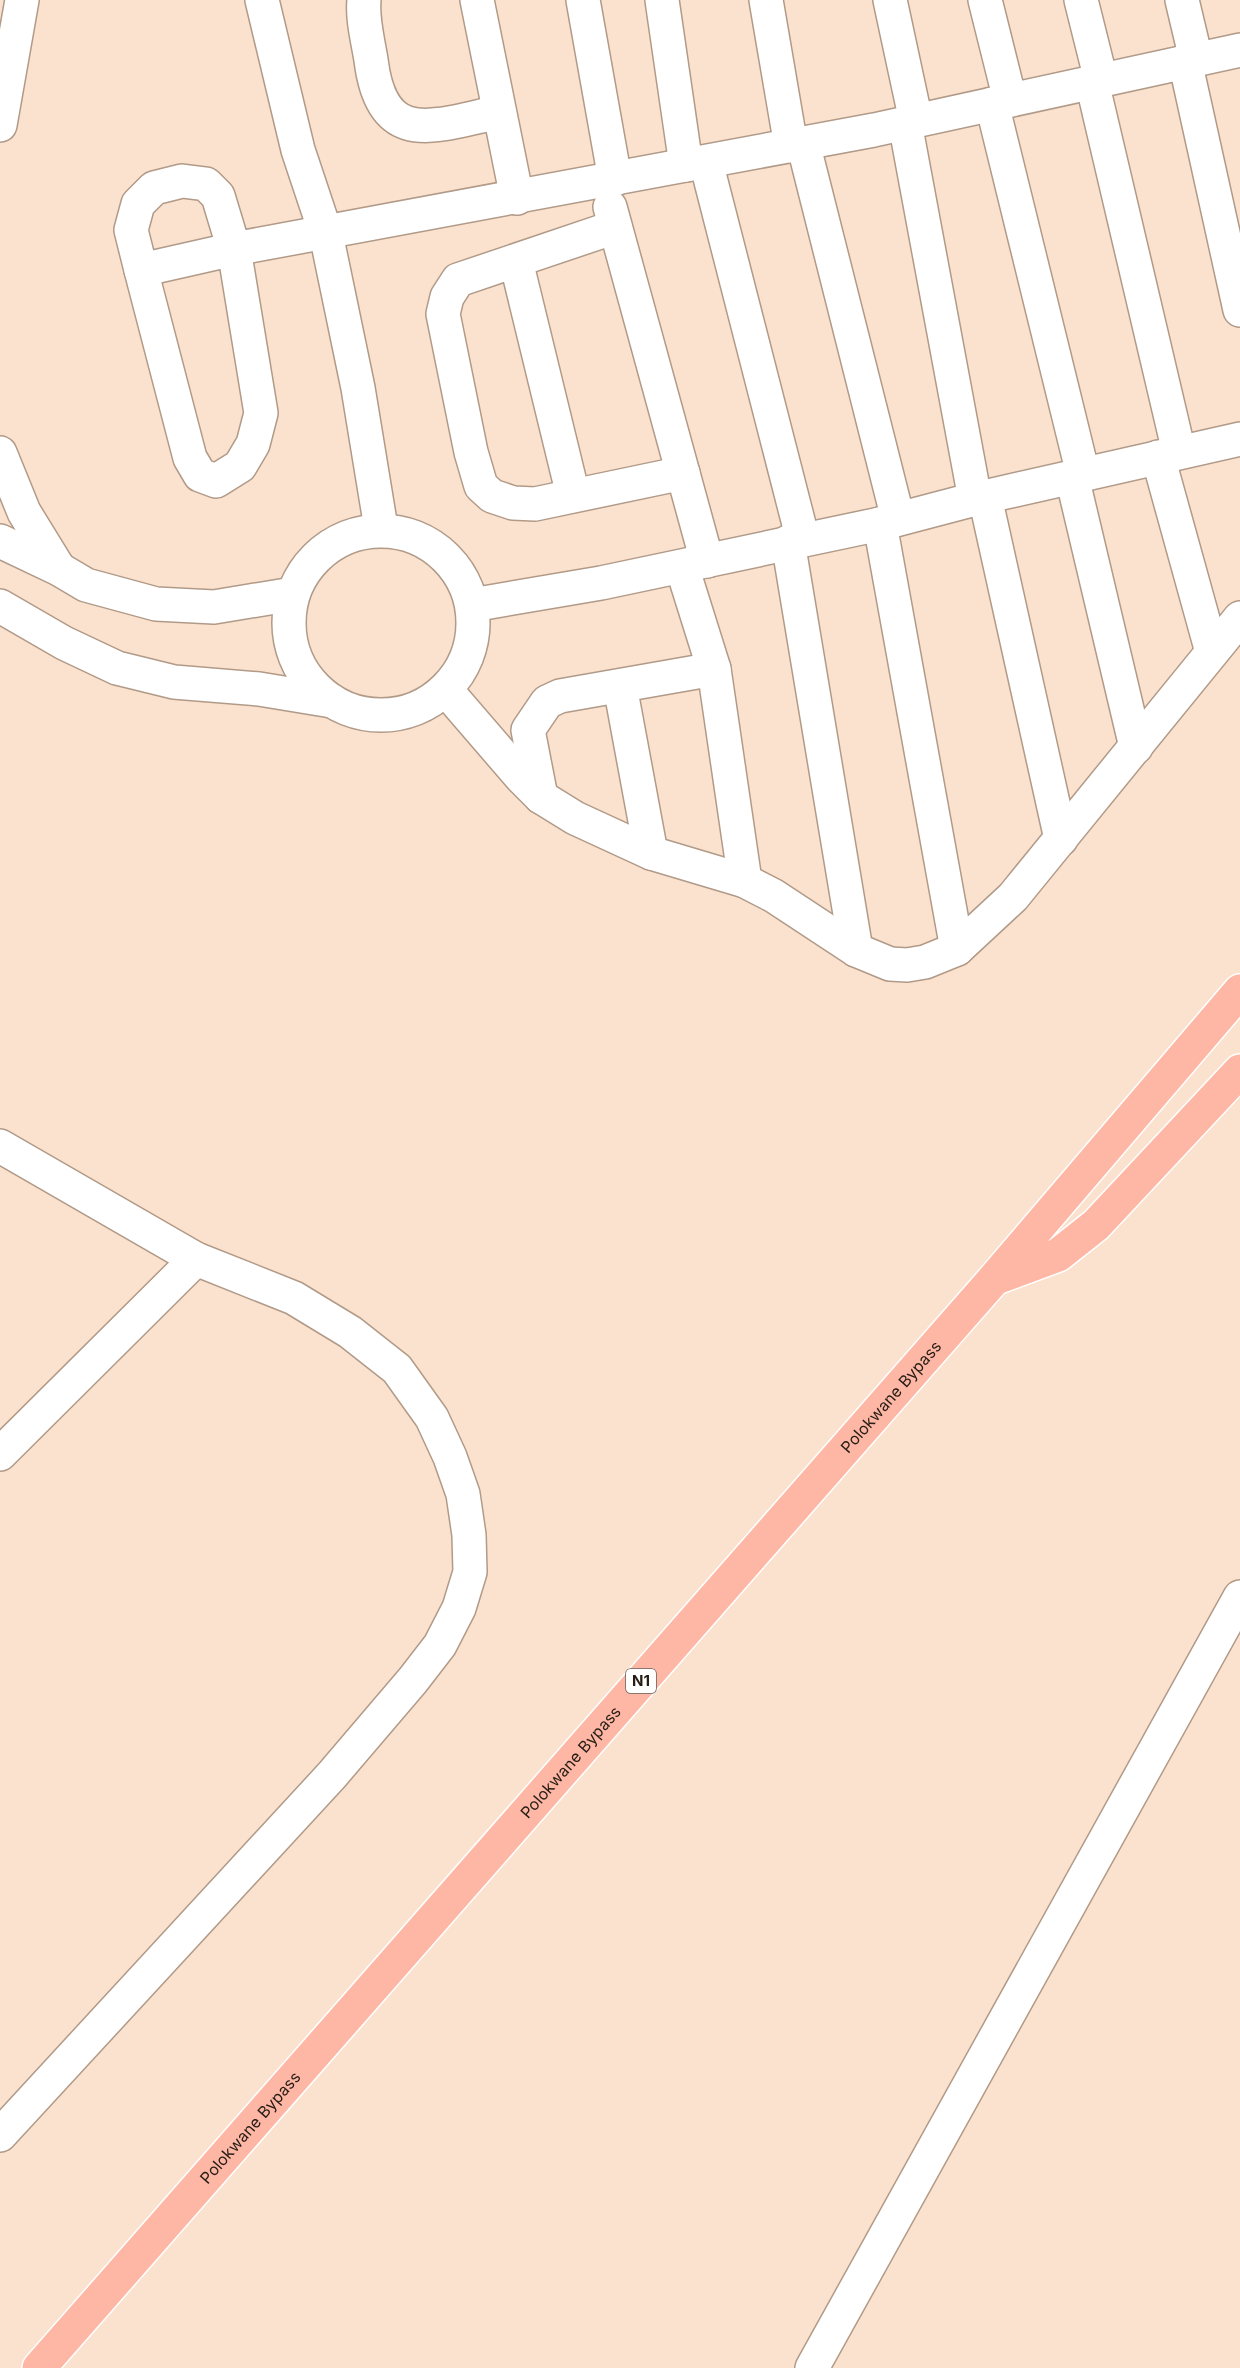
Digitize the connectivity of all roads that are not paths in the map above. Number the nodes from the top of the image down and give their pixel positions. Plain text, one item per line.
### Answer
1 (22, 0) edge
2 (262, 0) edge
3 (364, 0) edge
4 (477, 0) edge
5 (583, 0) edge
6 (662, 0) edge
7 (766, 0) edge
8 (890, 0) edge
9 (985, 0) edge
10 (1081, 0) edge
11 (1182, 0) edge
12 (1240, 50) edge
13 (1191, 60) junction
14 (1097, 81) junction
15 (1001, 102) junction
16 (499, 112) junction
17 (910, 122) junction
18 (0, 125) edge
19 (797, 144) junction
20 (696, 164) junction
21 (609, 180) junction
22 (517, 198) junction
23 (615, 227) junction
24 (326, 234) junction
25 (234, 249) junction
26 (516, 261) junction
27 (141, 270) junction
28 (1240, 310) edge
29 (1240, 439) edge
30 (0, 453) edge
31 (1168, 455) junction
32 (683, 473) junction
33 (1077, 476) junction
34 (573, 495) junction
35 (980, 498) junction
36 (889, 522) junction
37 (381, 528) junction
38 (795, 541) junction
39 (0, 542) edge
40 (695, 564) junction
41 (59, 569) junction
42 (293, 594) junction
43 (472, 605) junction
44 (0, 606) edge
45 (1240, 618) edge
46 (1212, 652) junction
47 (714, 669) junction
48 (620, 686) junction
49 (446, 690) junction
50 (332, 701) junction
51 (1136, 747) junction
52 (541, 797) junction
53 (1061, 839) junction
54 (651, 853) junction
55 (745, 882) junction
56 (957, 949) junction
57 (856, 950) junction
58 (1240, 991) edge
59 (1240, 1071) edge
60 (0, 1146) edge
61 (196, 1259) junction
62 (994, 1279) junction
63 (0, 1454) edge
64 (1240, 1597) edge
65 (0, 2134) edge
66 (39, 2368) edge
67 (812, 2368) edge

1 - 18 street
2 - 24 street
3 - 16 street
4 - 16 street
5 - 21 street
6 - 20 street
7 - 19 street
8 - 17 street
9 - 15 street
10 - 14 street
11 - 13 street
12 - 13 street
13 - 14 street
13 - 28 street
14 - 15 street
14 - 31 street
15 - 17 street
15 - 33 street
16 - 22 street
17 - 19 street
17 - 35 street
19 - 20 street
19 - 36 street
20 - 21 street
20 - 38 street
21 - 22 street
21 - 23 street
22 - 24 street
23 - 26 street
23 - 32 street
24 - 25 street
24 - 37 street
25 - 27 street
25 - 27 street
25 - 27 street
26 - 34 street
26 - 34 street
29 - 31 street
30 - 41 street
31 - 33 street
31 - 46 street
32 - 34 street
32 - 40 street
33 - 35 street
33 - 51 street
35 - 36 street
35 - 53 street
36 - 38 street
36 - 56 street
37 - 42 street
37 - 43 street
38 - 40 street
38 - 57 street
39 - 41 street
40 - 43 street
40 - 47 street
41 - 42 street
42 - 50 street
43 - 49 street
44 - 50 street
45 - 46 street
46 - 51 street
47 - 48 street
47 - 55 street
48 - 52 street
48 - 54 street
49 - 50 street
49 - 52 street
51 - 53 street
52 - 54 street
53 - 56 street
54 - 55 street
55 - 57 street
56 - 57 street
58 - 62 highway, Polokwane Bypass / N1
59 - 62 highway
60 - 61 street
61 - 63 street
61 - 65 street
62 - 66 highway, Polokwane Bypass / N1
64 - 67 street

